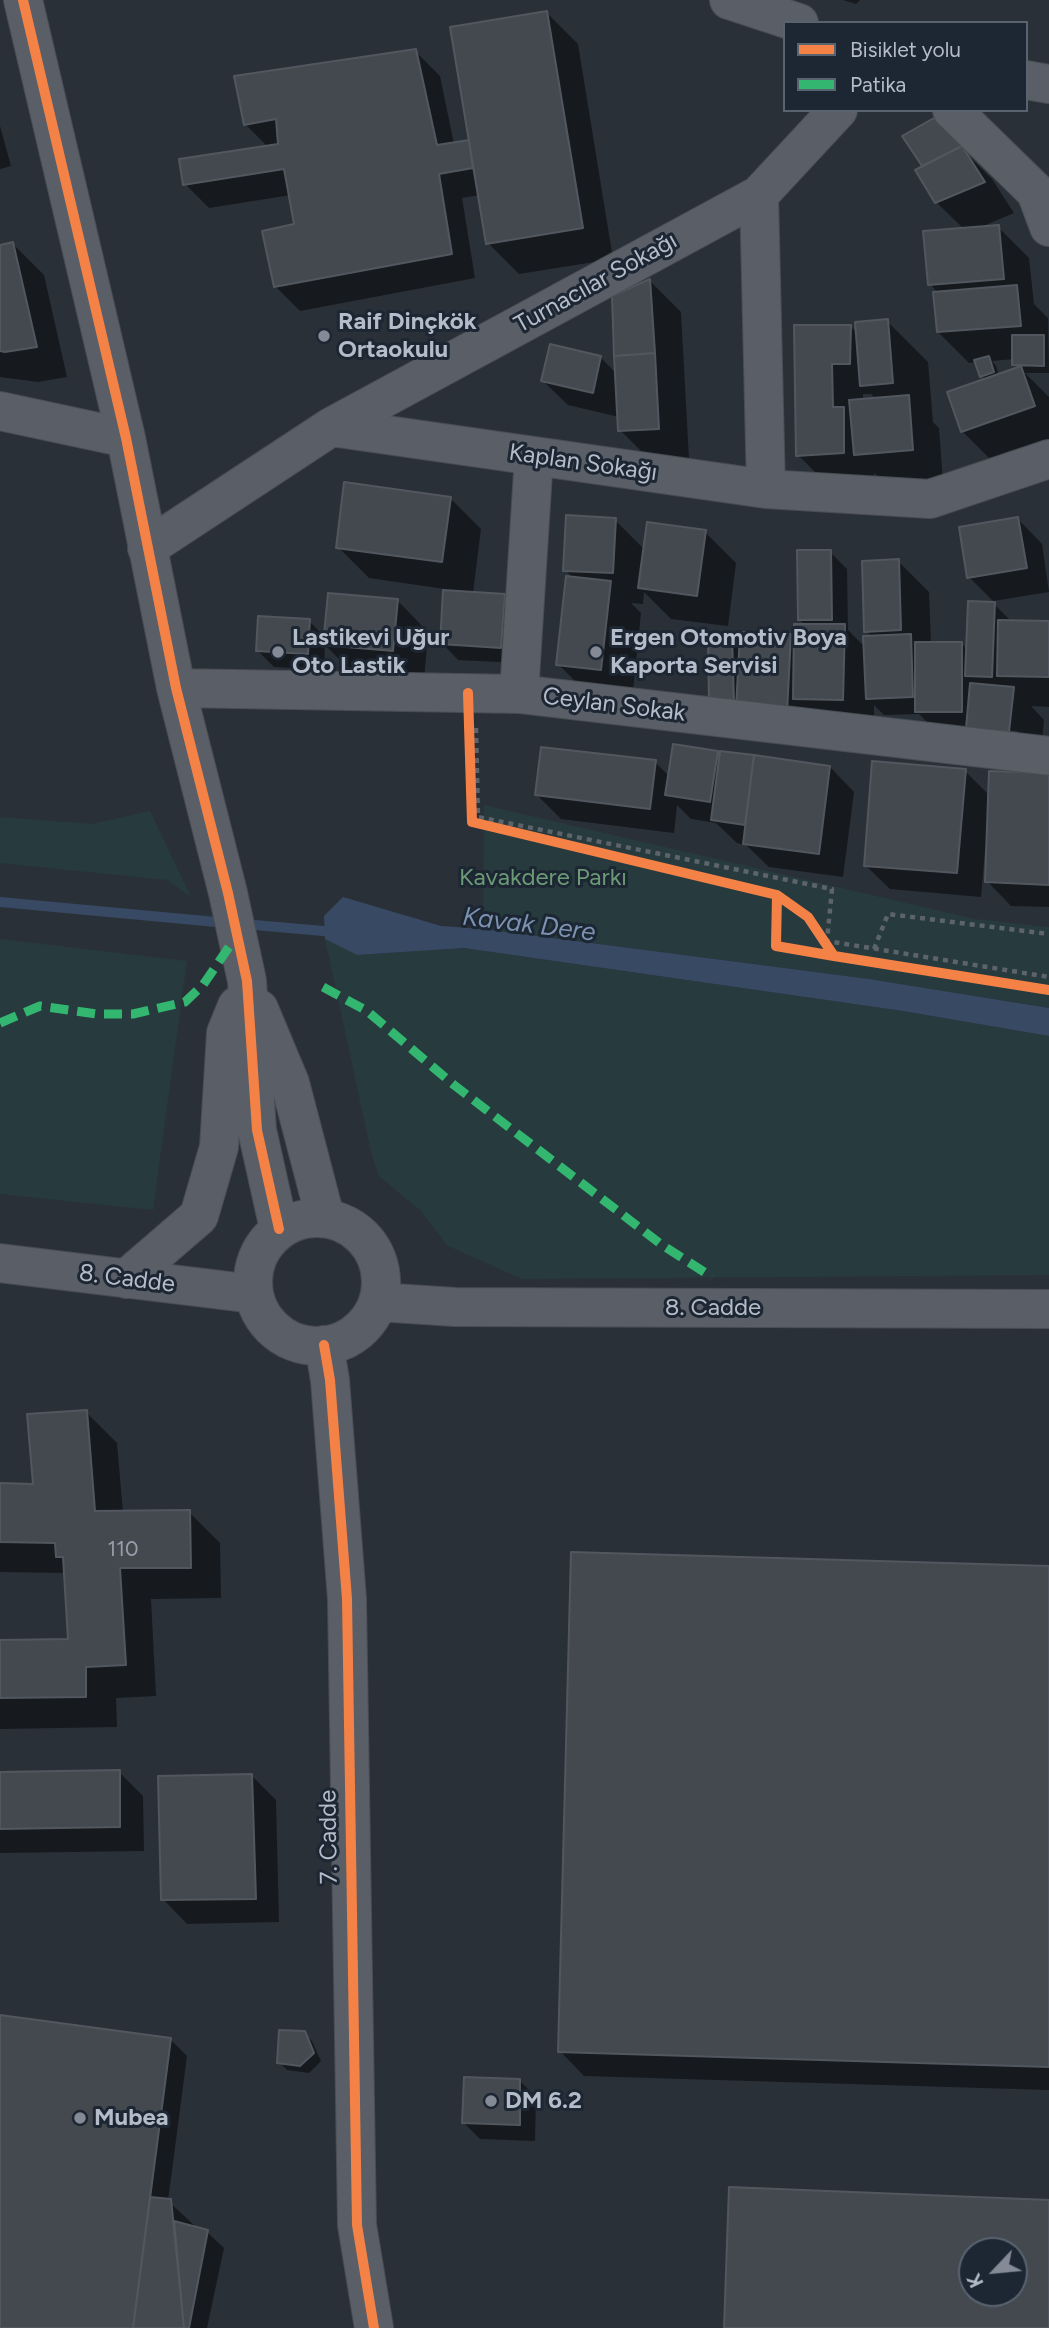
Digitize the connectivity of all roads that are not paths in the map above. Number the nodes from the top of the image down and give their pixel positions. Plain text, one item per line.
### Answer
1 (23, 0) edge
2 (729, 0) edge
3 (793, 21) edge
4 (1028, 80) edge
5 (1049, 84) edge
6 (836, 112) edge
7 (953, 112) edge
8 (759, 195) junction
9 (1049, 227) edge
10 (0, 411) edge
11 (331, 427) junction
12 (126, 438) junction
13 (534, 456) junction
14 (1049, 459) edge
15 (766, 489) junction
16 (148, 548) junction
17 (176, 688) junction
18 (519, 694) junction
19 (1049, 756) edge
20 (247, 981) junction
21 (325, 1217) junction
22 (279, 1229) junction
23 (0, 1263) edge
24 (126, 1279) junction
25 (254, 1294) junction
26 (378, 1302) junction
27 (1049, 1309) edge
28 (324, 1345) junction
29 (374, 2328) edge

1 - 12 street
2 - 3 street
4 - 5 street
6 - 8 street, Turnacılar Sokağı
7 - 9 street
8 - 11 street, Turnacılar Sokağı
8 - 15 street
10 - 12 street
11 - 13 street, Kaplan Sokağı
11 - 16 street
12 - 16 street
13 - 15 street, Kaplan Sokağı
13 - 18 street
14 - 15 street, Kaplan Sokağı
16 - 17 street
17 - 18 street, Ceylan Sokak
17 - 20 street
18 - 19 street, Ceylan Sokak
20 - 21 street
20 - 22 street
20 - 24 street
21 - 22 street
21 - 26 street
22 - 25 street
23 - 24 street, 8. Cadde
24 - 25 street, 8. Cadde
25 - 28 street
26 - 27 street, 8. Cadde
26 - 28 street
28 - 29 street, 7. Cadde

